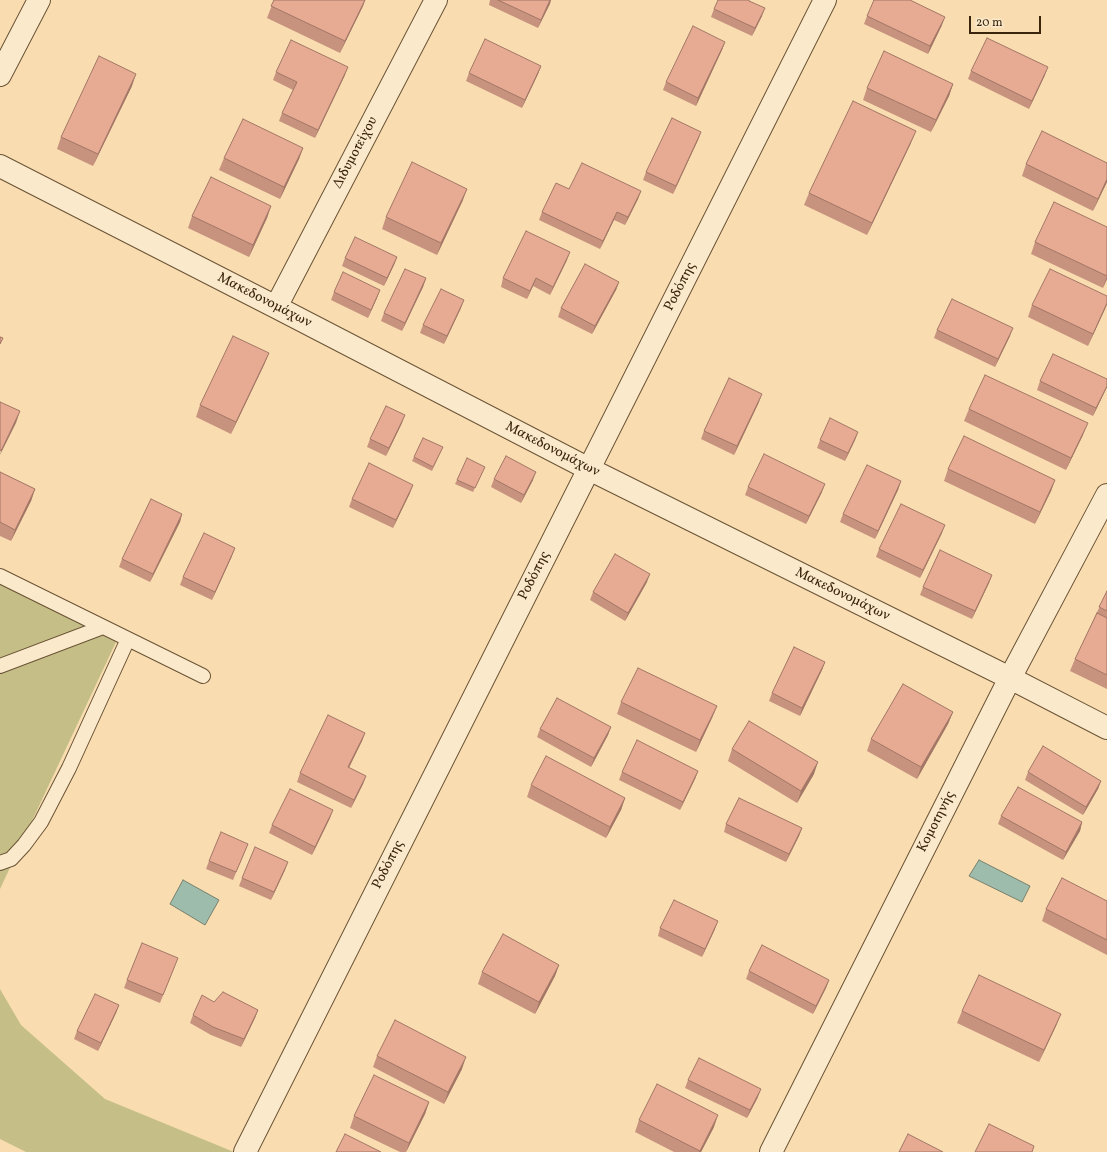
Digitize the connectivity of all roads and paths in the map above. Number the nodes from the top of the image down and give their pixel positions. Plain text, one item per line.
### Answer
1 (39, 0) edge
2 (436, 0) edge
3 (825, 0) edge
4 (0, 75) edge
5 (0, 166) edge
6 (276, 307) junction
7 (589, 469) junction
8 (1107, 494) edge
9 (0, 576) edge
10 (103, 627) junction
11 (128, 639) junction
12 (0, 666) edge
13 (203, 676) dead end
14 (1010, 678) junction
15 (1107, 728) edge
16 (0, 863) edge
17 (245, 1152) edge
18 (771, 1152) edge

1 - 4 street
2 - 6 street, Διδυμοτείχου
3 - 7 street, Ροδόπης
5 - 6 street, Μακεδονομάχων
6 - 7 street, Μακεδονομάχων
7 - 14 street, Μακεδονομάχων
7 - 17 street, Ροδόπης
8 - 14 street, Κομοτηνής
9 - 10 lane
10 - 11 lane
10 - 12 lane
11 - 13 lane
11 - 16 lane
14 - 15 street, Μακεδονομάχων
14 - 18 street, Κομοτηνής

